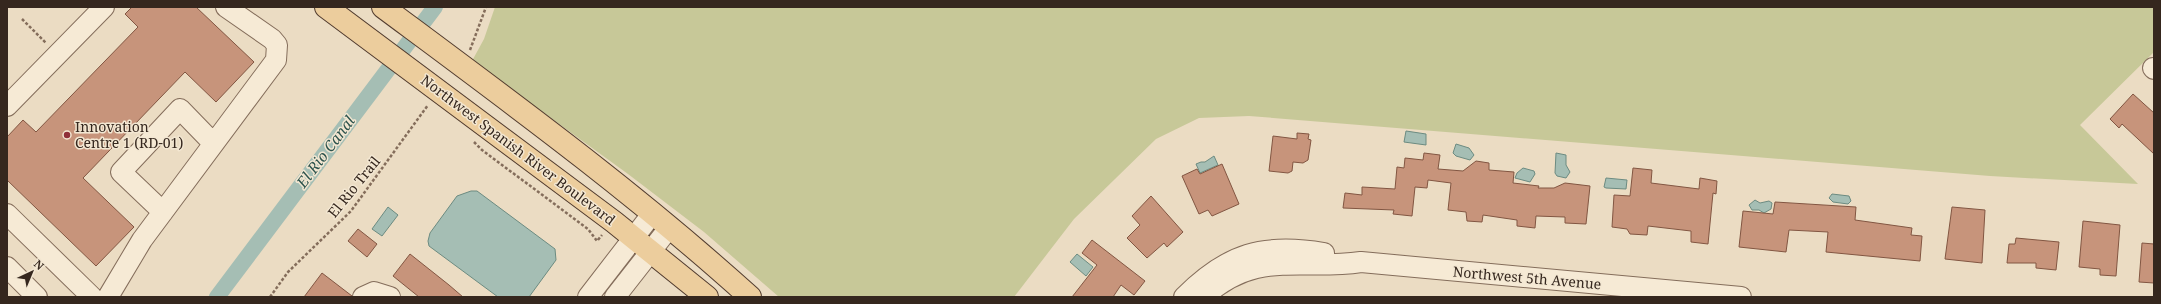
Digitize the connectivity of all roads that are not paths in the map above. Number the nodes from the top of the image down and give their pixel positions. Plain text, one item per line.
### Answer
1 (104, 7) edge
2 (226, 7) edge
3 (326, 7) edge
4 (385, 8) edge
5 (7, 106) edge
6 (213, 143) junction
7 (163, 212) junction
8 (7, 214) edge
9 (652, 214) junction
10 (669, 228) junction
11 (634, 238) junction
12 (651, 251) junction
13 (1361, 262) junction
14 (7, 267) edge
15 (1694, 295) edge
16 (38, 297) edge
17 (92, 297) edge
18 (108, 297) edge
19 (363, 297) edge
20 (390, 297) edge
21 (588, 297) edge
22 (615, 297) edge
23 (707, 297) edge
24 (750, 297) edge
25 (1184, 297) edge
26 (1204, 297) edge
27 (1741, 297) edge

1 - 5 street
2 - 6 street
3 - 11 main road, Northwest Spanish River Boulevard
4 - 9 main road
6 - 7 street
6 - 7 street
7 - 18 street
8 - 17 street
9 - 10 main road
9 - 11 street
10 - 12 street
10 - 24 main road
11 - 12 main road, Northwest Spanish River Boulevard
11 - 21 street
12 - 22 street
12 - 23 main road, Northwest Spanish River Boulevard
13 - 15 street, Northwest 5th Avenue
13 - 25 street, Northwest 5th Avenue
13 - 26 street, Northwest 5th Avenue
14 - 16 street
15 - 27 street, Northwest 5th Avenue
19 - 20 street

